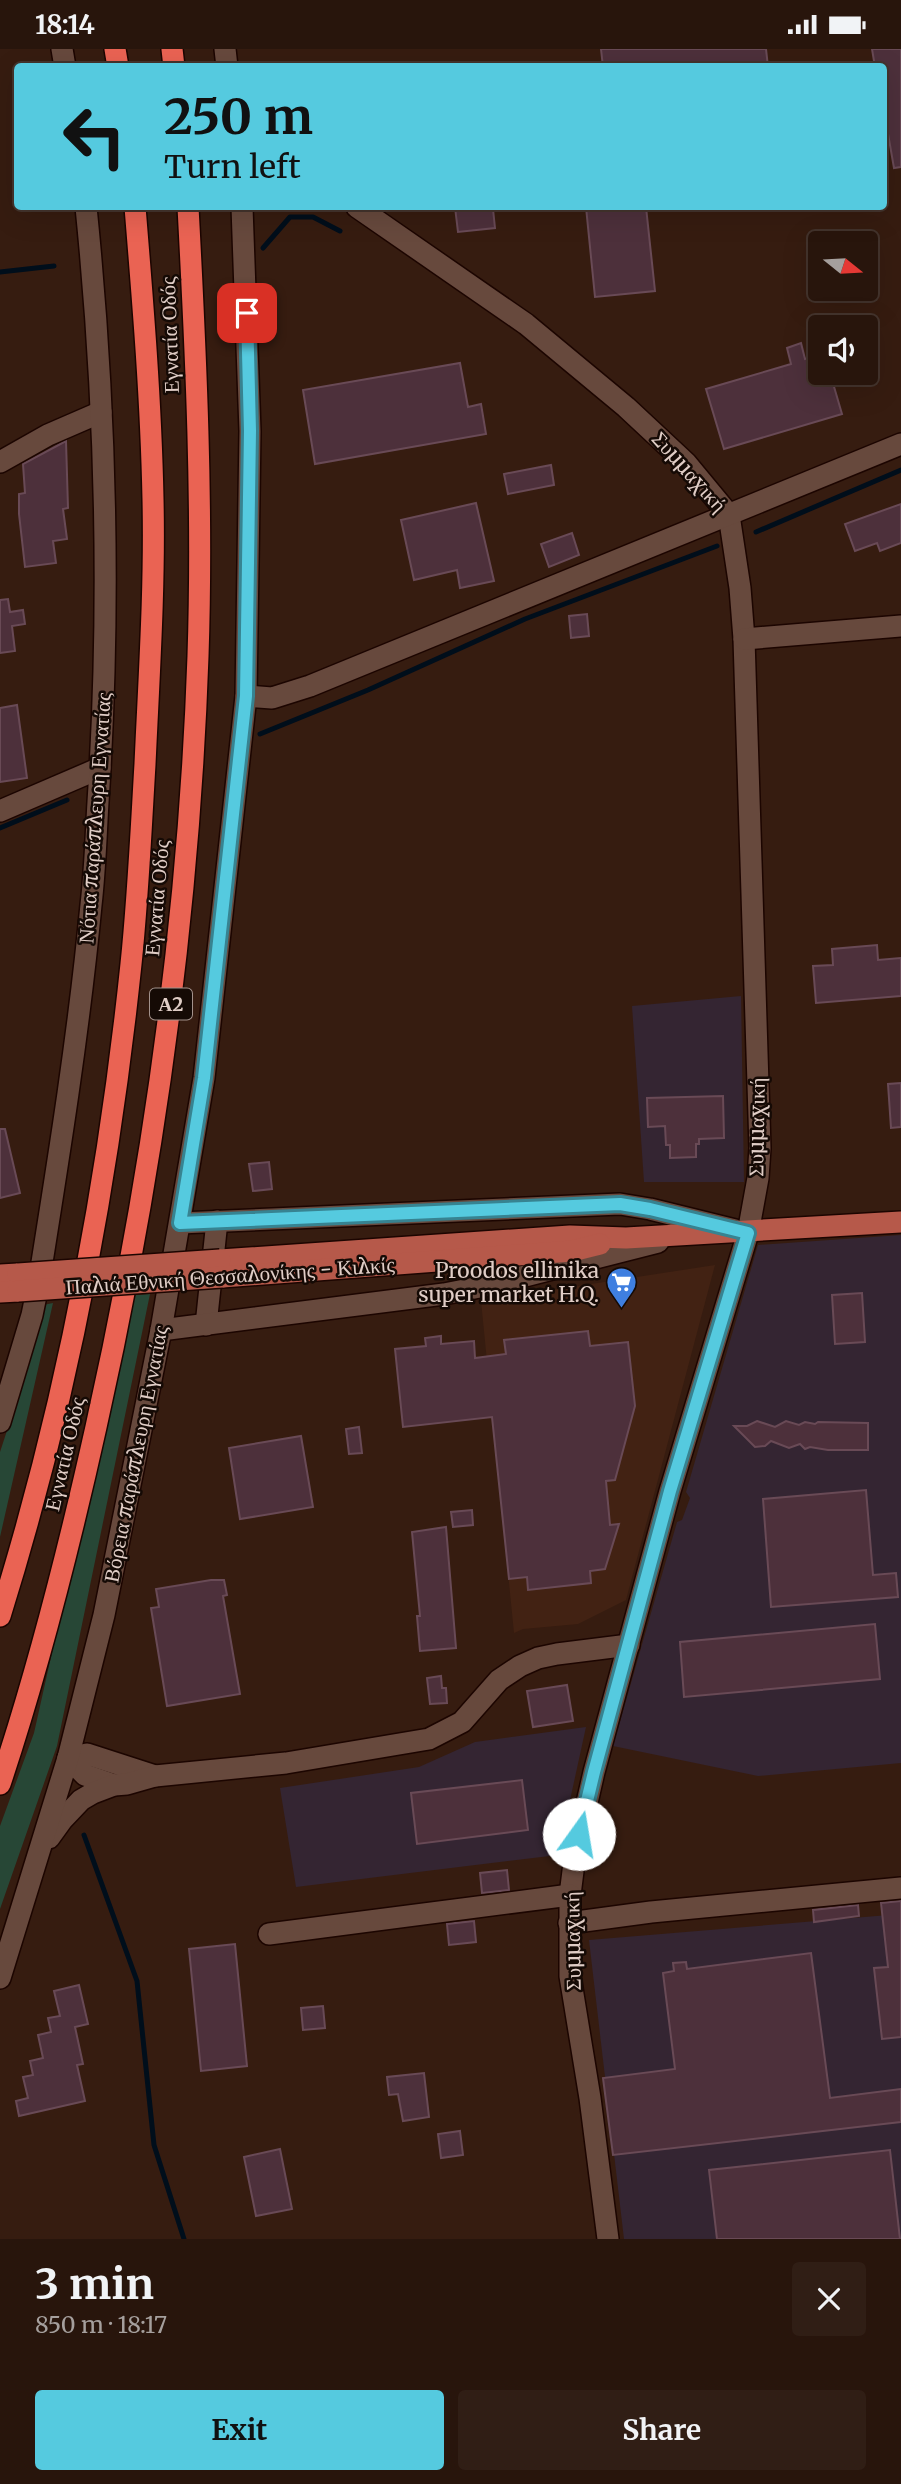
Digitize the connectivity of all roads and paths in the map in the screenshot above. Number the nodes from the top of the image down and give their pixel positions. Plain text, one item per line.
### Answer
1 (86, 210) edge
2 (135, 210) edge
3 (188, 210) edge
4 (242, 210) edge
5 (362, 210) edge
6 (101, 412) junction
7 (901, 444) edge
8 (0, 462) edge
9 (729, 515) junction
10 (901, 626) edge
11 (744, 639) junction
12 (246, 696) junction
13 (100, 768) junction
14 (0, 811) edge
15 (217, 1221) junction
16 (901, 1222) edge
17 (180, 1223) junction
18 (748, 1233) junction
19 (684, 1236) junction
20 (9, 1283) edge
21 (205, 1325) junction
22 (161, 1330) junction
23 (0, 1422) edge
24 (0, 1616) edge
25 (629, 1645) junction
26 (68, 1758) junction
27 (155, 1776) junction
28 (0, 1784) edge
29 (114, 1785) junction
30 (37, 1858) junction
31 (901, 1888) edge
32 (570, 1895) junction
33 (569, 1923) junction
34 (268, 1934) dead end
35 (0, 1978) edge
36 (608, 2239) edge

1 - 6 street, Νότια παράπλευρη Εγνατίας
2 - 24 highway, Εγνατία Οδός / Α2
3 - 28 highway, Εγνατία Οδός / Α2
4 - 12 street, Βόρεια παράπλευρη Εγνατίας
5 - 9 street, Συμμαχική
6 - 8 street
6 - 13 street, Νότια παράπλευρη Εγνατίας
7 - 9 street
9 - 11 street, Συμμαχική
9 - 12 street
10 - 11 street
11 - 18 street, Συμμαχική
12 - 17 street, Βόρεια παράπλευρη Εγνατίας
13 - 14 street
13 - 23 street, Νότια παράπλευρη Εγνατίας
15 - 17 street
15 - 18 street
15 - 21 street
16 - 18 main road, Παλιά Εθνική Θεσσαλονίκης - Κιλκίς
17 - 22 street, Βόρεια παράπλευρη Εγνατίας
18 - 19 main road, Παλιά Εθνική Θεσσαλονίκης - Κιλκίς
18 - 25 street, Συμμαχική
19 - 20 main road, Παλιά Εθνική Θεσσαλονίκης - Κιλκίς, bridge
19 - 21 street
21 - 22 street
22 - 26 street, Βόρεια παράπλευρη Εγνατίας
25 - 27 street
25 - 32 street, Συμμαχική
26 - 27 street
26 - 29 street
26 - 30 street, Βόρεια παράπλευρη Εγνατίας
27 - 29 street
29 - 30 street
30 - 35 street, Βόρεια παράπλευρη Εγνατίας
31 - 33 street
32 - 33 street, Συμμαχική
32 - 34 street
33 - 36 street, Συμμαχική

